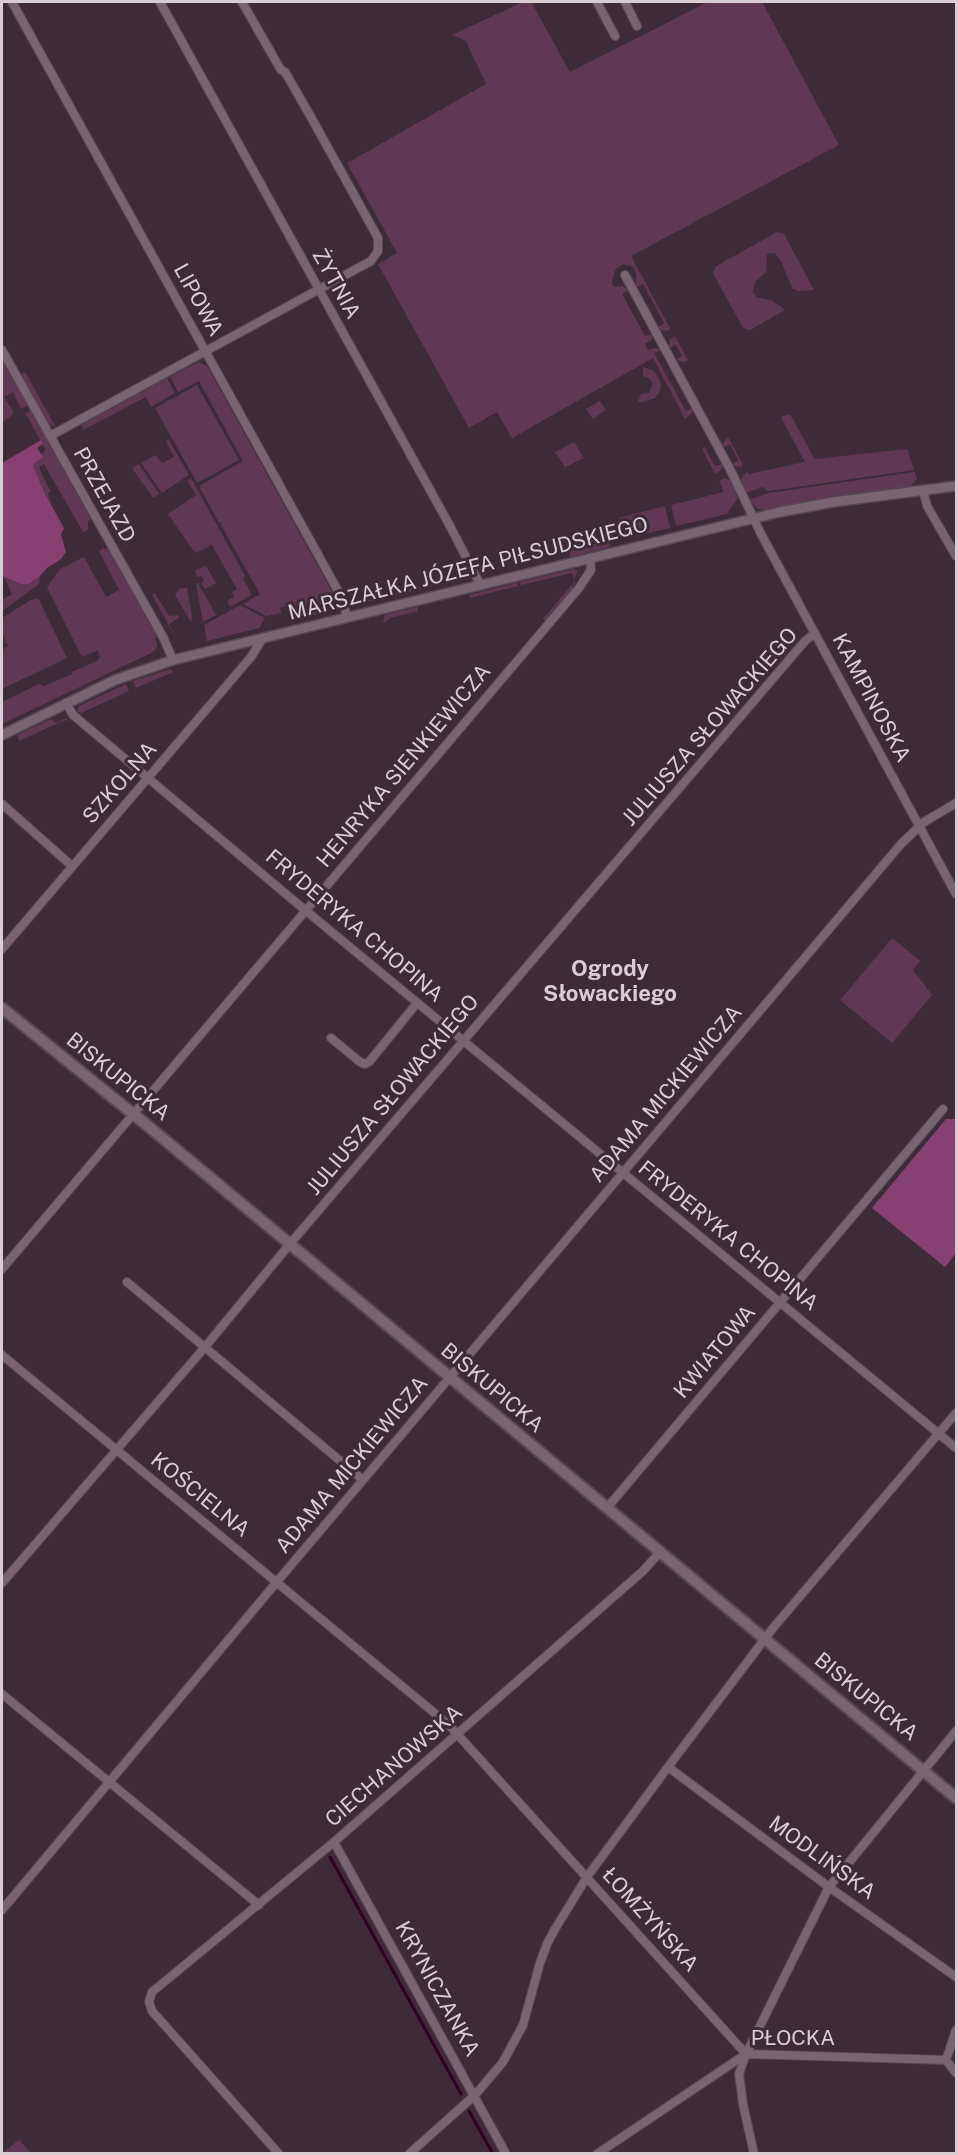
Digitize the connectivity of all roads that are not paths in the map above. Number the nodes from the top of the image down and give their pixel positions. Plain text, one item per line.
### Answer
1 (12, 2) edge
2 (160, 2) edge
3 (242, 2) edge
4 (597, 2) edge
5 (625, 2) edge
6 (637, 26) dead end
7 (615, 36) dead end
8 (625, 275) dead end
9 (318, 289) junction
10 (2, 350) edge
11 (205, 351) junction
12 (50, 436) junction
13 (957, 486) edge
14 (923, 490) junction
15 (753, 519) junction
16 (957, 556) edge
17 (590, 558) junction
18 (480, 584) junction
19 (347, 617) junction
20 (815, 633) junction
21 (263, 638) junction
22 (173, 660) junction
23 (66, 704) junction
24 (2, 735) edge
25 (148, 778) junction
26 (957, 803) edge
27 (2, 804) edge
28 (919, 826) junction
29 (72, 866) junction
30 (957, 894) edge
31 (305, 909) junction
32 (2, 949) edge
33 (417, 1003) junction
34 (2, 1008) edge
35 (331, 1038) dead end
36 (463, 1041) junction
37 (943, 1109) dead end
38 (133, 1113) junction
39 (623, 1173) junction
40 (289, 1245) junction
41 (2, 1269) edge
42 (127, 1282) dead end
43 (780, 1302) junction
44 (205, 1347) junction
45 (2, 1355) edge
46 (449, 1378) junction
47 (957, 1413) edge
48 (940, 1433) junction
49 (957, 1448) edge
50 (116, 1450) junction
51 (363, 1480) junction
52 (607, 1508) junction
53 (661, 1551) junction
54 (277, 1582) junction
55 (2, 1583) edge
56 (765, 1640) junction
57 (2, 1694) edge
58 (957, 1731) edge
59 (457, 1734) junction
60 (668, 1767) junction
61 (924, 1770) junction
62 (110, 1782) junction
63 (957, 1798) edge
64 (334, 1842) junction
65 (587, 1877) junction
66 (829, 1887) junction
67 (259, 1905) junction
68 (2, 1910) edge
69 (957, 1977) edge
70 (957, 2030) edge
71 (746, 2054) junction
72 (946, 2060) junction
73 (957, 2073) edge
74 (475, 2095) junction
75 (279, 2154) edge
76 (409, 2154) edge
77 (506, 2154) edge
78 (597, 2154) edge
79 (754, 2154) edge

1 - 11 street, LIPOWA
2 - 9 street, ŻYTNIA
3 - 9 street
4 - 7 street
5 - 6 street
8 - 15 street, KAMPINOSKA
9 - 11 street
9 - 18 street, ŻYTNIA
10 - 12 street, PRZEJAZD
11 - 12 street
11 - 19 street, LIPOWA
12 - 22 street, PRZEJAZD
13 - 14 street, MARSZAŁKA JÓZEFA PIŁSUDSKIEGO
14 - 15 street, MARSZAŁKA JÓZEFA PIŁSUDSKIEGO
14 - 16 street
15 - 17 street, MARSZAŁKA JÓZEFA PIŁSUDSKIEGO
15 - 20 street, KAMPINOSKA
17 - 18 street, MARSZAŁKA JÓZEFA PIŁSUDSKIEGO
17 - 31 street, HENRYKA SIENKIEWICZA
18 - 19 street, MARSZAŁKA JÓZEFA PIŁSUDSKIEGO
19 - 21 street, MARSZAŁKA JÓZEFA PIŁSUDSKIEGO
20 - 28 street, KAMPINOSKA
20 - 36 street, JULIUSZA SŁOWACKIEGO
21 - 22 street, MARSZAŁKA JÓZEFA PIŁSUDSKIEGO
21 - 25 street, SZKOLNA
22 - 23 street, MARSZAŁKA JÓZEFA PIŁSUDSKIEGO
23 - 24 street, MARSZAŁKA JÓZEFA PIŁSUDSKIEGO
23 - 25 street, FRYDERYKA CHOPINA
25 - 29 street, SZKOLNA
25 - 31 street, FRYDERYKA CHOPINA
26 - 28 street, ADAMA MICKIEWICZA
27 - 29 street
28 - 30 street, KAMPINOSKA
28 - 39 street, ADAMA MICKIEWICZA
29 - 32 street, SZKOLNA
31 - 33 street, FRYDERYKA CHOPINA
31 - 38 street, HENRYKA SIENKIEWICZA
33 - 35 street
33 - 36 street, FRYDERYKA CHOPINA
34 - 38 main road, BISKUPICKA
36 - 39 street, FRYDERYKA CHOPINA
36 - 40 street, JULIUSZA SŁOWACKIEGO
37 - 43 street, KWIATOWA
38 - 40 main road, BISKUPICKA
38 - 41 street, HENRYKA SIENKIEWICZA
39 - 43 street, FRYDERYKA CHOPINA
39 - 46 street, ADAMA MICKIEWICZA
40 - 44 street, JULIUSZA SŁOWACKIEGO
40 - 46 main road, BISKUPICKA
42 - 44 street
43 - 48 street, FRYDERYKA CHOPINA
43 - 52 street, KWIATOWA
44 - 50 street, JULIUSZA SŁOWACKIEGO
44 - 51 street
45 - 50 street, KOŚCIELNA
46 - 51 street, ADAMA MICKIEWICZA
46 - 52 main road, BISKUPICKA
47 - 48 street
48 - 49 street, FRYDERYKA CHOPINA
48 - 56 street
50 - 54 street, KOŚCIELNA
50 - 55 street, JULIUSZA SŁOWACKIEGO
51 - 54 street, ADAMA MICKIEWICZA
52 - 53 main road, BISKUPICKA
53 - 56 main road, BISKUPICKA
53 - 59 street, CIECHANOWSKA
54 - 59 street, KOŚCIELNA
54 - 62 street, ADAMA MICKIEWICZA
56 - 60 street
56 - 61 main road, BISKUPICKA
57 - 62 street
58 - 61 street
59 - 64 street, CIECHANOWSKA
59 - 65 street, ŁOMŻYŃSKA
60 - 65 street
60 - 66 street, MODLIŃSKA
61 - 63 main road, BISKUPICKA
61 - 66 street
62 - 67 street
62 - 68 street, ADAMA MICKIEWICZA
64 - 67 street, CIECHANOWSKA
64 - 74 street, KRYNICZANKA
65 - 71 street, ŁOMŻYŃSKA
65 - 74 street
66 - 69 street, MODLIŃSKA
66 - 71 street
67 - 75 street, CIECHANOWSKA
70 - 72 street
71 - 72 street, PŁOCKA
71 - 78 street, PŁOCKA
71 - 79 street
72 - 73 street
74 - 76 street
74 - 77 street, KRYNICZANKA

